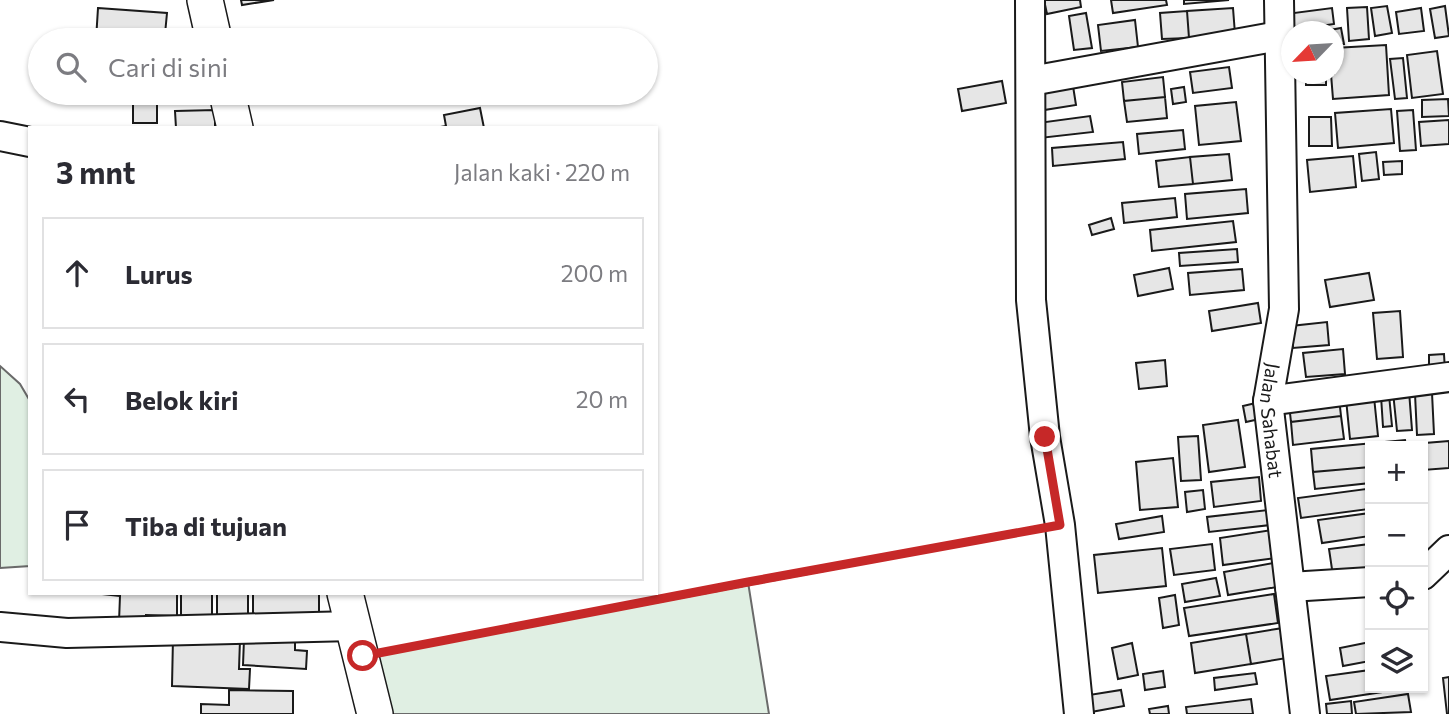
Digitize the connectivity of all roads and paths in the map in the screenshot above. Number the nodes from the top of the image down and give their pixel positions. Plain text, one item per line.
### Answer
1 (205, 0) edge
2 (1030, 0) edge
3 (1279, 0) edge
4 (211, 28) edge
5 (1279, 36) junction
6 (1031, 81) junction
7 (229, 105) edge
8 (234, 126) edge
9 (0, 136) edge
10 (28, 142) edge
11 (1449, 377) edge
12 (1268, 401) junction
13 (1060, 525) junction
14 (1449, 550) edge
15 (1428, 570) edge
16 (1365, 582) edge
17 (1290, 587) junction
18 (658, 592) edge
19 (629, 595) edge
20 (354, 625) edge
21 (0, 626) edge
22 (375, 714) edge
23 (1079, 714) edge
24 (1304, 714) edge

1 - 4 main road
2 - 6 street
3 - 5 street, Jalan Sahabat
5 - 6 street
5 - 12 street, Jalan Sahabat
6 - 13 street
7 - 8 main road
9 - 10 street
11 - 12 street
12 - 17 street, Jalan Sahabat
13 - 18 path
13 - 23 street
14 - 15 street
16 - 17 street
17 - 24 street, Jalan Sahabat
19 - 20 path
20 - 21 street
20 - 22 main road

